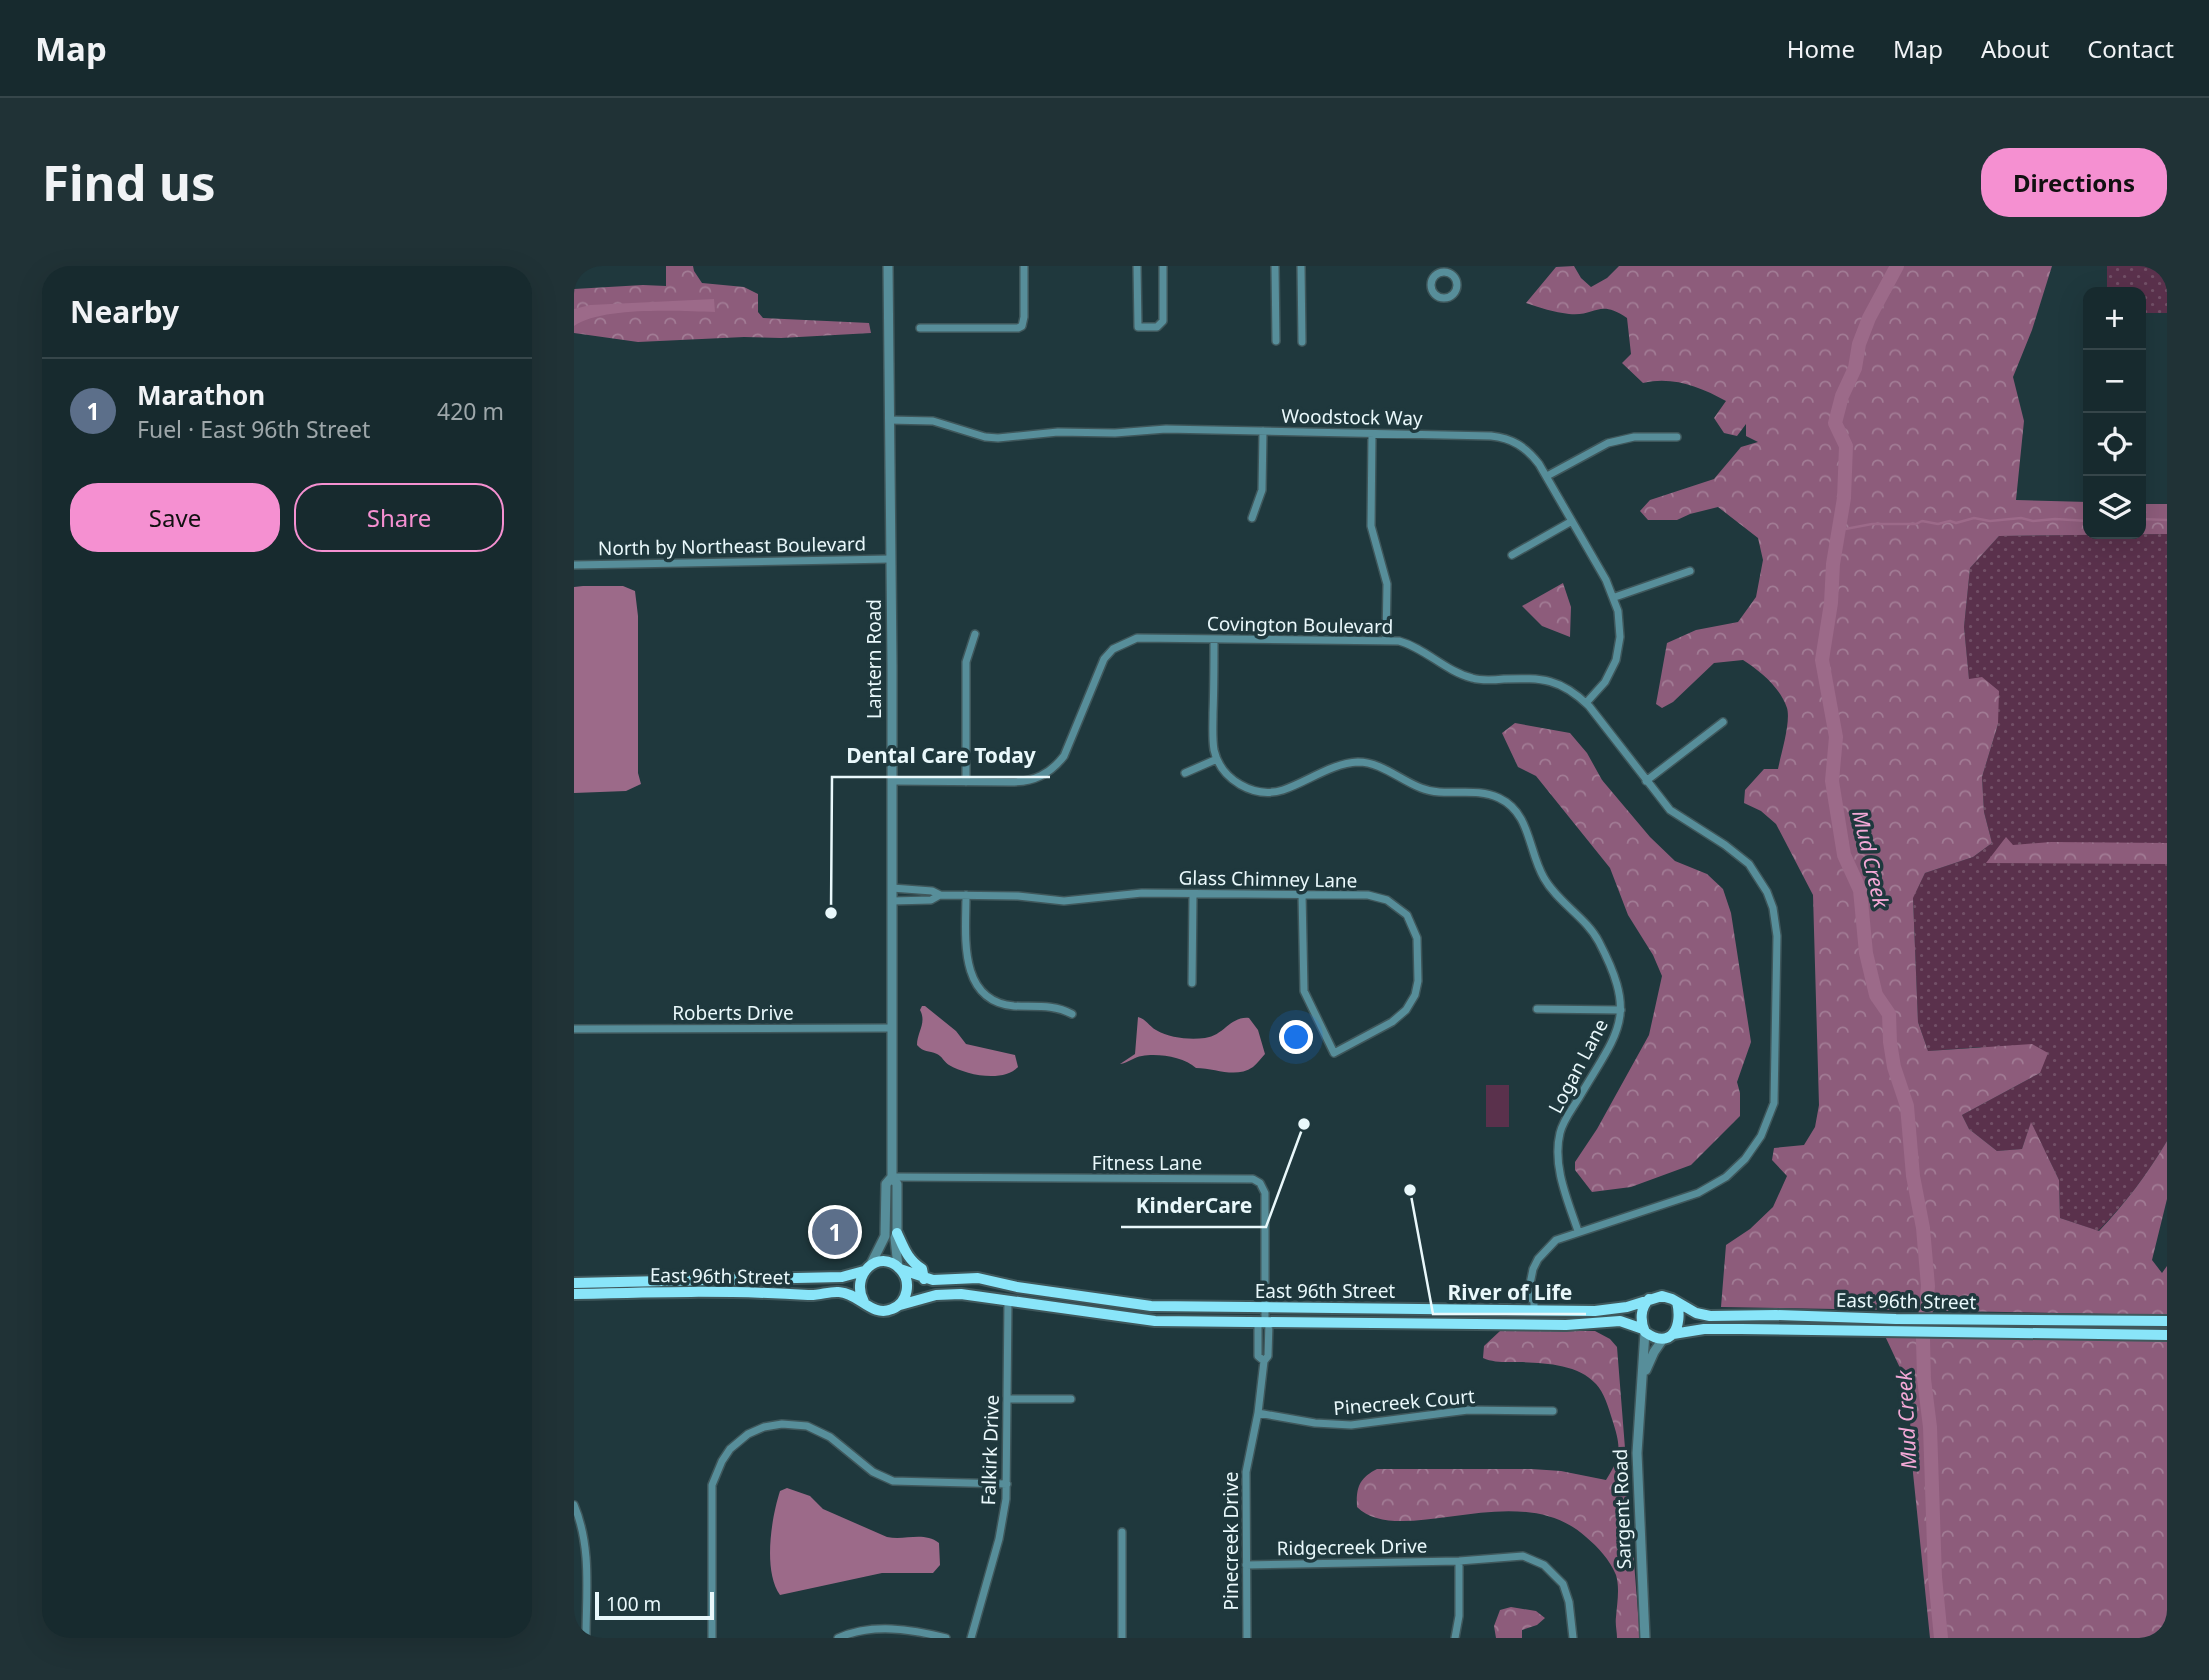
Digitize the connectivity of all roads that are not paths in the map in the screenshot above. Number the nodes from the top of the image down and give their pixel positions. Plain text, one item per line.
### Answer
1 (888, 266) edge
2 (1024, 266) edge
3 (1137, 266) edge
4 (1163, 266) edge
5 (1275, 266) edge
6 (1301, 266) edge
7 (920, 327) dead end
8 (1276, 341) dead end
9 (1302, 342) dead end
10 (889, 420) junction
11 (1263, 431) junction
12 (1372, 433) junction
13 (1677, 437) dead end
14 (1547, 476) junction
15 (1252, 518) dead end
16 (1572, 522) junction
17 (1512, 555) dead end
18 (890, 559) junction
19 (574, 565) edge
20 (1690, 571) dead end
21 (1615, 597) junction
22 (975, 634) dead end
23 (1214, 639) junction
24 (1386, 641) junction
25 (1586, 704) junction
26 (1723, 722) dead end
27 (1217, 759) junction
28 (1185, 773) dead end
29 (892, 781) junction
30 (966, 782) junction
31 (1646, 782) junction
32 (892, 888) junction
33 (1193, 894) junction
34 (1302, 894) junction
35 (940, 895) junction
36 (966, 895) junction
37 (892, 901) junction
38 (1192, 983) dead end
39 (1537, 1009) dead end
40 (1621, 1010) junction
41 (1072, 1014) dead end
42 (892, 1028) junction
43 (574, 1029) edge
44 (892, 1177) junction
45 (1578, 1231) junction
46 (897, 1233) junction
47 (867, 1268) junction
48 (899, 1268) junction
49 (924, 1279) junction
50 (574, 1283) edge
51 (574, 1294) edge
52 (1530, 1298) junction
53 (1649, 1299) junction
54 (1009, 1300) junction
55 (864, 1302) junction
56 (1677, 1302) junction
57 (900, 1305) junction
58 (1265, 1308) junction
59 (1520, 1311) junction
60 (1534, 1311) junction
61 (2167, 1321) edge
62 (1264, 1322) junction
63 (1466, 1325) junction
64 (1896, 1325) junction
65 (1952, 1325) junction
66 (1644, 1331) junction
67 (2167, 1335) edge
68 (1668, 1337) junction
69 (1643, 1378) junction
70 (1009, 1399) junction
71 (1071, 1399) dead end
72 (1553, 1411) dead end
73 (1258, 1413) junction
74 (1007, 1484) junction
75 (574, 1505) edge
76 (1122, 1532) dead end
77 (1459, 1561) junction
78 (1246, 1565) junction
79 (586, 1638) edge
80 (712, 1638) edge
81 (838, 1638) edge
82 (946, 1638) edge
83 (971, 1638) edge
84 (1122, 1638) edge
85 (1247, 1638) edge
86 (1455, 1638) edge
87 (1573, 1638) edge
88 (1645, 1638) edge

1 - 10 street, Lantern Road
2 - 7 street
3 - 4 street
5 - 8 street
6 - 9 street
10 - 11 street, Woodstock Way
10 - 18 street, Lantern Road
11 - 12 street, Woodstock Way
11 - 15 street
12 - 14 street, Woodstock Way
12 - 24 street
13 - 14 street
14 - 16 street, Woodstock Way
16 - 17 street
16 - 21 street, Woodstock Way
18 - 19 street, North by Northeast Boulevard
18 - 29 street, Lantern Road
20 - 21 street
21 - 25 street, Woodstock Way
22 - 30 street
23 - 24 street, Covington Boulevard
23 - 27 street
23 - 30 street, Covington Boulevard
24 - 25 street, Covington Boulevard
25 - 31 street, Covington Boulevard
26 - 31 street
27 - 28 street
27 - 40 street, Logan Lane
29 - 30 street, Covington Boulevard
29 - 32 street, Lantern Road
31 - 45 street, Covington Boulevard
32 - 35 street, Glass Chimney Lane
32 - 37 street, Lantern Road
33 - 34 street, Glass Chimney Lane
33 - 36 street, Glass Chimney Lane
33 - 38 street
34 - 34 street, Glass Chimney Lane
35 - 36 street, Glass Chimney Lane
35 - 37 street, Glass Chimney Lane
36 - 41 street
37 - 42 street, Lantern Road
39 - 40 street
40 - 45 street, Logan Lane
42 - 43 street, Roberts Drive
42 - 44 street, Lantern Road
44 - 46 street, Lantern Road
44 - 47 street, Lantern Road
44 - 58 street, Fitness Lane
45 - 52 street, Covington Boulevard
46 - 48 street, Lantern Road
46 - 49 main road
47 - 48 main road
47 - 50 main road, East 96th Street
47 - 55 main road
48 - 49 main road, East 96th Street
48 - 57 main road
49 - 58 main road, East 96th Street
51 - 55 main road, East 96th Street
52 - 59 street, Covington Boulevard
52 - 60 street, Covington Boulevard
53 - 56 main road, East 96th Street
53 - 60 main road, East 96th Street
53 - 66 main road
54 - 57 main road, East 96th Street
54 - 62 main road, East 96th Street
54 - 70 street, Falkirk Drive
55 - 57 main road
56 - 64 main road, East 96th Street
56 - 68 main road
58 - 59 main road, East 96th Street
58 - 62 street, Fitness Lane
59 - 60 main road, East 96th Street
60 - 63 main road
61 - 65 main road, East 96th Street
62 - 63 main road, East 96th Street
62 - 73 street, Pinecreek Drive
63 - 66 main road, East 96th Street
64 - 65 main road, East 96th Street
64 - 68 main road, East 96th Street
65 - 67 main road, East 96th Street
66 - 68 main road, East 96th Street
66 - 69 street, Sargent Road
68 - 69 street, Sargent Road
69 - 88 street, Sargent Road
70 - 71 street
70 - 74 street, Falkirk Drive
72 - 73 street, Pinecreek Court
73 - 78 street, Pinecreek Drive
74 - 80 street
74 - 83 street, Falkirk Drive
75 - 79 street
76 - 84 street
77 - 78 street, Ridgecreek Drive
77 - 86 street
77 - 87 street, Ridgecreek Drive
78 - 85 street, Pinecreek Drive
81 - 82 street

